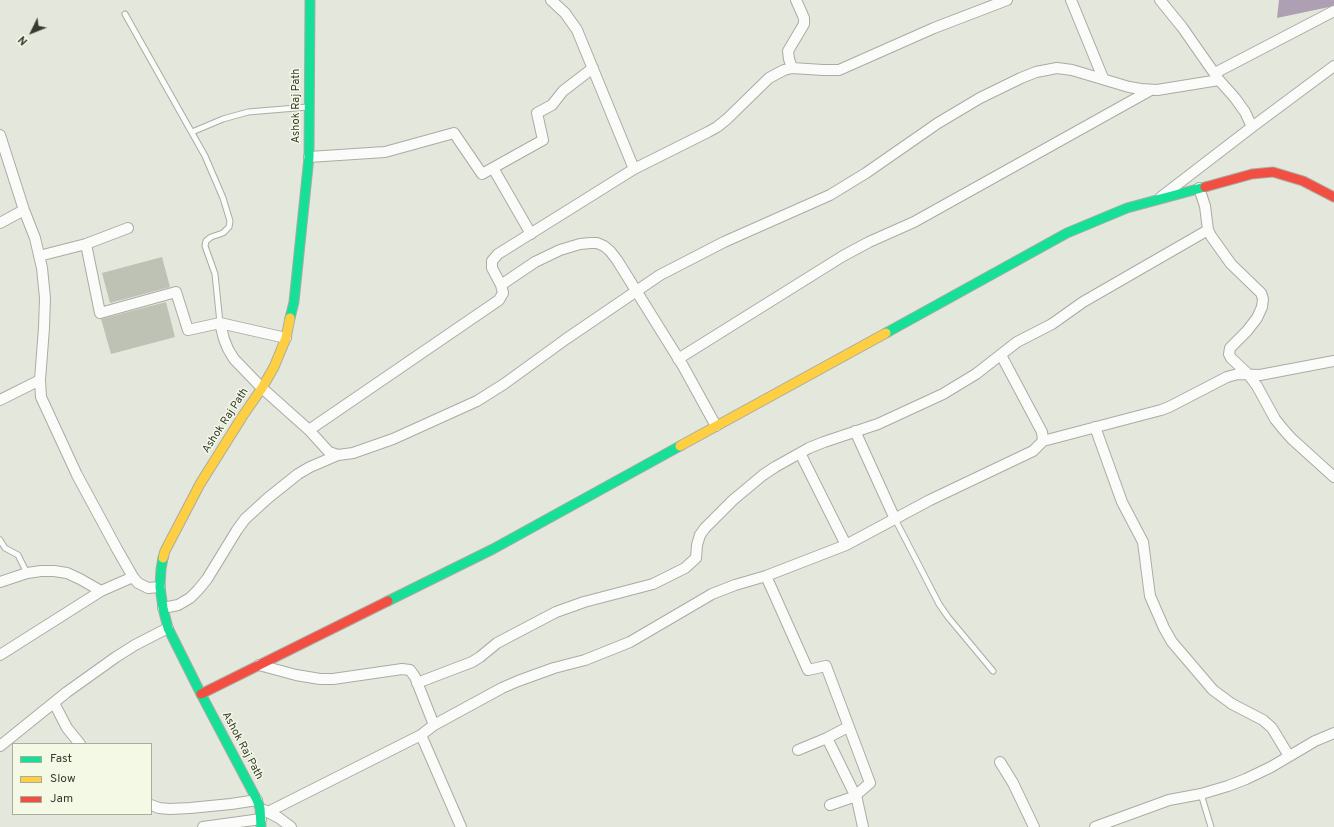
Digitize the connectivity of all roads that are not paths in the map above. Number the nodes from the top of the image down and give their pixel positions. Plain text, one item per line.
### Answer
1 (310, 0) edge
2 (551, 0) edge
3 (796, 0) edge
4 (1007, 0) edge
5 (1071, 0) edge
6 (1160, 0) edge
7 (1334, 11) edge
8 (125, 14) dead end
9 (1334, 66) edge
10 (593, 68) junction
11 (792, 68) junction
12 (1217, 76) junction
13 (1103, 78) junction
14 (1151, 90) junction
15 (309, 107) junction
16 (1252, 127) junction
17 (192, 132) junction
18 (0, 135) edge
19 (309, 157) junction
20 (493, 168) junction
21 (634, 169) junction
22 (1199, 188) junction
23 (1334, 198) edge
24 (1158, 199) junction
25 (24, 210) junction
26 (0, 223) edge
27 (128, 228) dead end
28 (1208, 230) junction
29 (530, 234) junction
30 (86, 244) junction
31 (40, 256) junction
32 (501, 285) junction
33 (637, 292) junction
34 (220, 323) junction
35 (286, 338) junction
36 (1001, 355) junction
37 (678, 359) junction
38 (1334, 362) edge
39 (1248, 374) junction
40 (40, 380) junction
41 (262, 388) junction
42 (0, 400) edge
43 (716, 426) junction
44 (1095, 427) junction
45 (309, 430) junction
46 (855, 431) junction
47 (1043, 441) junction
48 (800, 453) junction
49 (338, 455) junction
50 (1334, 477) edge
51 (894, 518) junction
52 (0, 540) edge
53 (846, 545) junction
54 (26, 573) junction
55 (766, 576) junction
56 (133, 577) junction
57 (0, 582) edge
58 (160, 587) junction
59 (100, 591) junction
60 (163, 608) junction
61 (168, 628) junction
62 (0, 655) edge
63 (259, 665) junction
64 (993, 671) dead end
65 (417, 683) junction
66 (201, 694) junction
67 (54, 703) junction
68 (434, 725) junction
69 (848, 727) junction
70 (1334, 733) edge
71 (421, 735) junction
72 (827, 738) junction
73 (79, 743) edge
74 (0, 746) edge
75 (798, 750) dead end
76 (1289, 756) junction
77 (1000, 762) dead end
78 (1202, 794) junction
79 (856, 798) junction
80 (152, 805) edge
81 (830, 805) dead end
82 (261, 813) edge
83 (224, 825) edge
84 (203, 827) edge
85 (291, 827) edge
86 (462, 827) edge
87 (863, 827) edge
88 (1034, 827) edge
89 (1095, 827) edge
90 (1211, 827) edge

1 - 15 main road, Ashok Raj Path
2 - 10 street
3 - 11 street
4 - 11 street
5 - 13 street
6 - 12 street
7 - 12 street
8 - 17 lane
9 - 16 street
10 - 20 street
10 - 21 street
11 - 21 street
12 - 14 street
12 - 16 street
13 - 14 street
13 - 33 street
14 - 37 street
15 - 17 lane
15 - 19 main road, Ashok Raj Path
16 - 24 street
17 - 34 lane
18 - 25 street
19 - 20 street
19 - 35 main road, Ashok Raj Path
20 - 29 street
21 - 29 street
22 - 23 main road
22 - 24 main road
22 - 28 street
24 - 43 main road
25 - 26 street
25 - 31 street
27 - 30 street
28 - 36 street
28 - 39 street
29 - 32 street
30 - 31 street
30 - 34 street
31 - 40 street
32 - 33 street
32 - 45 street
33 - 37 street
33 - 49 street
34 - 35 street
34 - 41 street
35 - 41 main road, Ashok Raj Path
36 - 46 street
36 - 47 street
37 - 43 street
38 - 39 street
39 - 44 street
39 - 50 street
40 - 42 street
40 - 56 street
41 - 45 street
41 - 58 main road, Ashok Raj Path
43 - 63 main road
44 - 47 street
44 - 76 street
45 - 49 street
46 - 48 street
46 - 51 street
47 - 51 street
48 - 53 street
48 - 65 street
49 - 60 street
51 - 53 street
51 - 64 lane
52 - 54 lane
53 - 55 street
54 - 57 street
54 - 59 street
55 - 68 street
55 - 69 street
56 - 58 street
56 - 59 street
58 - 60 main road, Ashok Raj Path
59 - 62 street
60 - 61 main road, Ashok Raj Path
61 - 66 main road, Ashok Raj Path
61 - 67 street
63 - 65 street
63 - 66 main road
65 - 68 street
66 - 82 main road, Ashok Raj Path
67 - 73 street
67 - 74 street
68 - 71 street
69 - 72 street
69 - 79 street
70 - 76 street
71 - 82 street
71 - 86 street
72 - 75 street
72 - 79 street
76 - 78 street
77 - 88 street
78 - 89 street
78 - 90 lane
79 - 81 street
79 - 87 street
80 - 82 street
82 - 83 street
82 - 85 street
83 - 84 street

